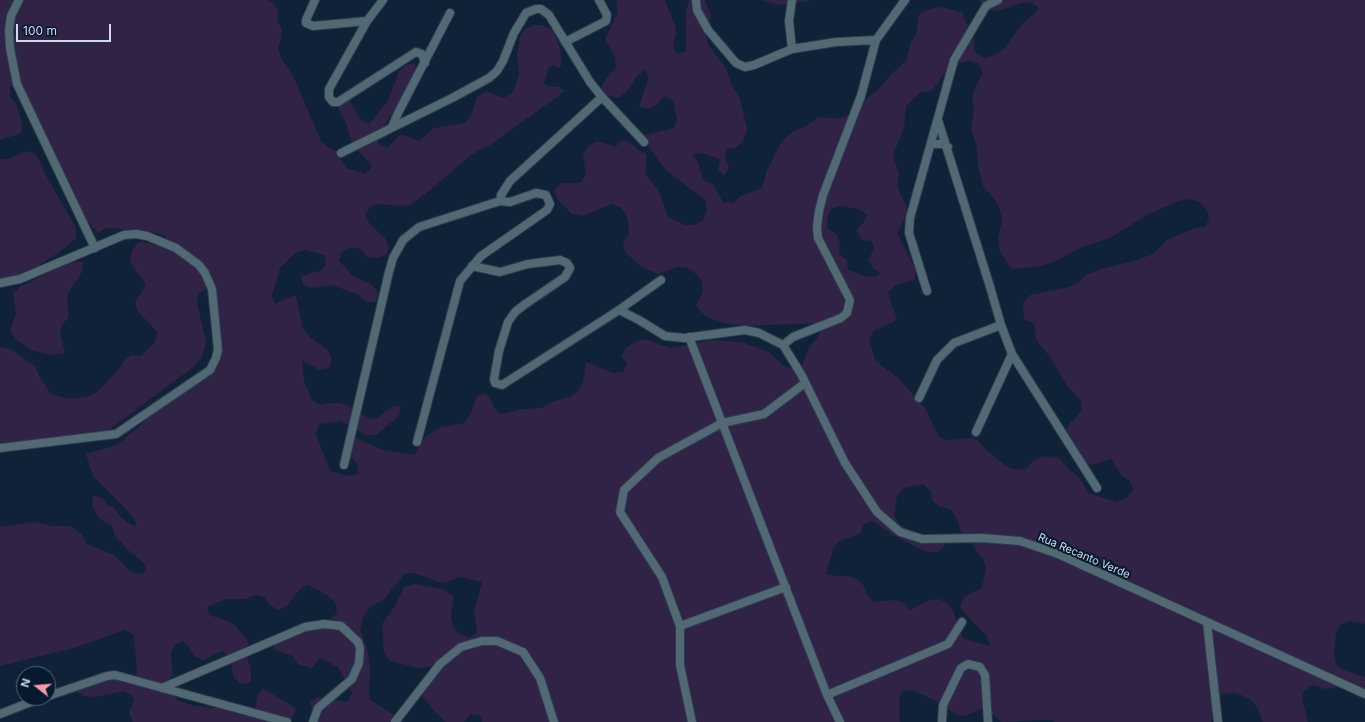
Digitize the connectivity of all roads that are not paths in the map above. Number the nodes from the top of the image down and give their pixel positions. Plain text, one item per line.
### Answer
1 (19, 0) edge
2 (315, 0) edge
3 (383, 0) edge
4 (599, 0) edge
5 (696, 0) edge
6 (790, 0) edge
7 (905, 0) edge
8 (998, 0) edge
9 (984, 3) edge
10 (450, 13) dead end
11 (368, 21) junction
12 (876, 40) junction
13 (565, 42) junction
14 (792, 49) junction
15 (425, 63) junction
16 (602, 97) junction
17 (938, 120) junction
18 (392, 127) junction
19 (644, 142) dead end
20 (931, 144) junction
21 (948, 147) junction
22 (341, 153) dead end
23 (500, 201) junction
24 (95, 248) junction
25 (472, 266) junction
26 (661, 280) dead end
27 (0, 283) edge
28 (927, 291) dead end
29 (619, 310) junction
30 (1000, 325) junction
31 (689, 337) junction
32 (783, 344) junction
33 (1012, 354) junction
34 (806, 383) junction
35 (919, 398) dead end
36 (722, 423) junction
37 (976, 432) dead end
38 (417, 442) dead end
39 (0, 448) edge
40 (344, 465) dead end
41 (1097, 488) dead end
42 (786, 587) junction
43 (962, 622) dead end
44 (1207, 623) junction
45 (680, 626) junction
46 (1365, 687) edge
47 (162, 688) junction
48 (1355, 689) junction
49 (56, 693) edge
50 (1365, 694) edge
51 (827, 695) junction
52 (21, 706) edge
53 (0, 714) edge
54 (287, 722) edge
55 (313, 722) edge
56 (395, 722) edge
57 (554, 722) edge
58 (692, 722) edge
59 (840, 722) edge
60 (942, 722) edge
61 (988, 722) edge
62 (1218, 722) edge

1 - 24 street
2 - 11 street
3 - 11 street
4 - 13 street
5 - 14 street
6 - 14 street
7 - 12 street
8 - 9 street
9 - 17 street
10 - 15 street
11 - 15 street
12 - 14 street
12 - 32 street
13 - 16 street
13 - 18 street
15 - 18 street
16 - 19 street
16 - 23 street
17 - 20 street
17 - 21 street
18 - 22 street
20 - 21 street
20 - 28 street
21 - 30 street
23 - 25 street
23 - 40 street
24 - 27 street
24 - 39 street
25 - 29 street
25 - 38 street
26 - 29 street
29 - 31 street
30 - 33 street
30 - 35 street
31 - 32 street
31 - 36 street
32 - 34 street, Rua Recanto Verde
33 - 37 street
33 - 41 street
34 - 36 street
34 - 44 street, Rua Recanto Verde
36 - 42 street
36 - 45 street
42 - 45 street
42 - 51 street
43 - 51 street
44 - 48 street, Rua Recanto Verde
44 - 62 street
45 - 58 street
46 - 48 street
47 - 49 street
47 - 54 street
47 - 55 street
48 - 50 street, Rua Recanto Verde
51 - 59 street
52 - 53 street
56 - 57 street
60 - 61 street

